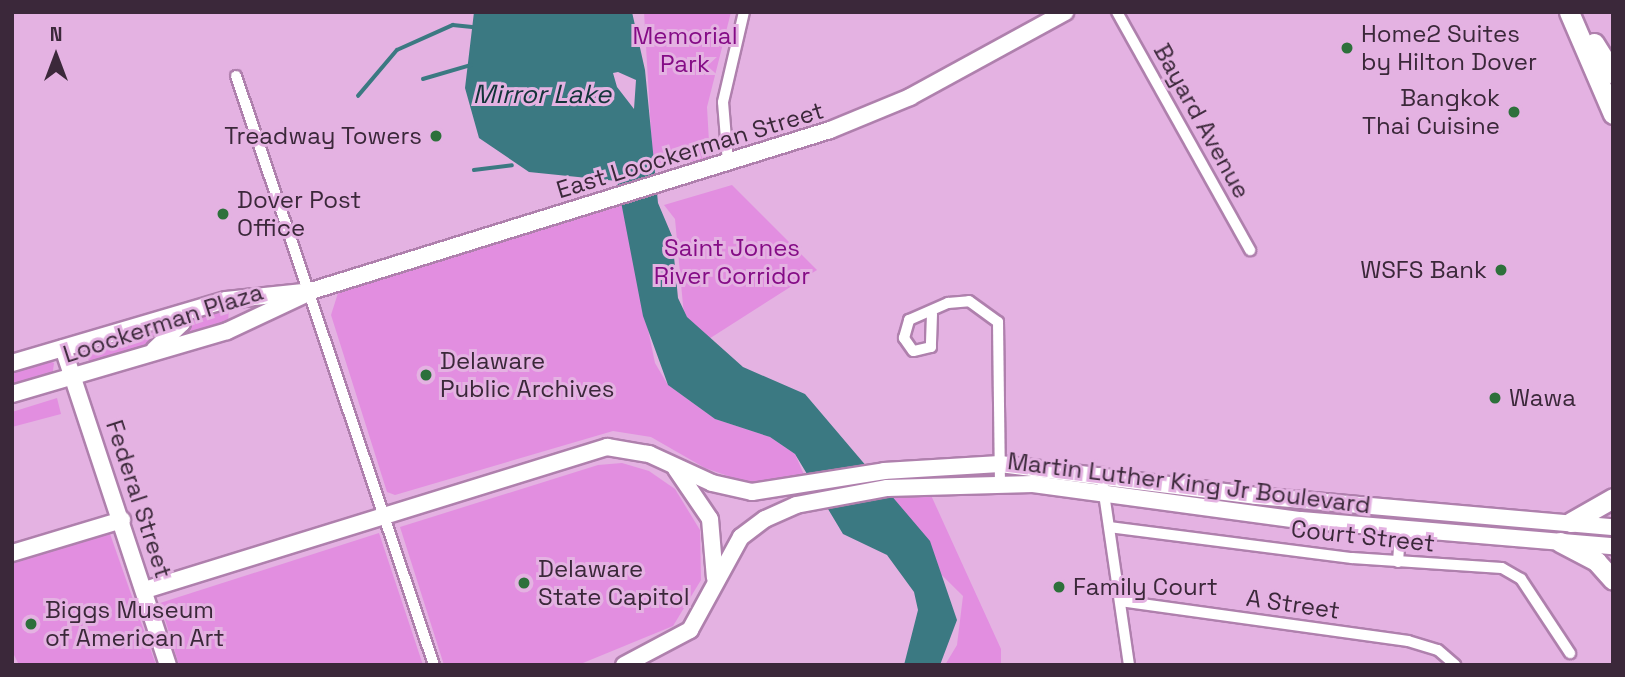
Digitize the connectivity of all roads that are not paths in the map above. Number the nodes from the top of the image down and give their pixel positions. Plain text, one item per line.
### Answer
1 (744, 12) edge
2 (1065, 12) edge
3 (1117, 12) edge
4 (1569, 12) edge
5 (1576, 12) edge
6 (1613, 74) edge
7 (236, 76) dead end
8 (1613, 114) edge
9 (728, 163) junction
10 (1250, 250) dead end
11 (311, 291) junction
12 (183, 313) junction
13 (932, 314) dead end
14 (63, 348) junction
15 (144, 358) junction
16 (12, 363) edge
17 (72, 378) junction
18 (12, 394) edge
19 (1000, 464) junction
20 (674, 466) junction
21 (1101, 473) junction
22 (1000, 482) junction
23 (1102, 492) junction
24 (1613, 498) edge
25 (384, 515) junction
26 (122, 520) junction
27 (1571, 522) junction
28 (1109, 527) junction
29 (1613, 527) edge
30 (1400, 530) junction
31 (1560, 542) junction
32 (1613, 546) edge
33 (12, 553) edge
34 (1398, 562) junction
35 (1613, 580) edge
36 (715, 584) junction
37 (145, 590) junction
38 (1120, 601) junction
39 (1570, 653) dead end
40 (168, 665) edge
41 (434, 665) edge
42 (624, 665) edge
43 (1129, 665) edge
44 (1455, 665) edge

1 - 9 street
2 - 9 street, East Loockerman Street
3 - 10 street, Bayard Avenue
4 - 8 highway
5 - 6 highway
7 - 11 street
9 - 11 street, East Loockerman Street
11 - 12 street, Loockerman Plaza
11 - 15 street, Loockerman Plaza
11 - 25 street
12 - 14 street, Loockerman Plaza
12 - 15 street
13 - 19 street
14 - 16 street, Loockerman Plaza
14 - 17 street, Federal Street
15 - 17 street, Loockerman Plaza
17 - 18 street, Loockerman Plaza
17 - 26 street, Federal Street
19 - 20 street, Martin Luther King Jr Boulevard
19 - 21 street, Martin Luther King Jr Boulevard
19 - 22 street
20 - 25 street, Martin Luther King Jr Boulevard
20 - 36 street
21 - 23 street
21 - 27 street, Martin Luther King Jr Boulevard
22 - 23 street, Martin Luther King Jr Boulevard
22 - 36 street, Martin Luther King Jr Boulevard
23 - 28 street
23 - 30 street, Martin Luther King Jr Boulevard
24 - 27 highway
25 - 37 street, Martin Luther King Jr Boulevard
25 - 41 street
26 - 33 street
26 - 37 street, Federal Street
27 - 29 street, Martin Luther King Jr Boulevard
28 - 34 street, Court Street
28 - 38 street
30 - 31 street, Martin Luther King Jr Boulevard
30 - 34 street
31 - 32 street, Martin Luther King Jr Boulevard
31 - 35 highway
34 - 39 street, Court Street
36 - 42 street
37 - 40 street, Federal Street
38 - 43 street
38 - 44 street, A Street

